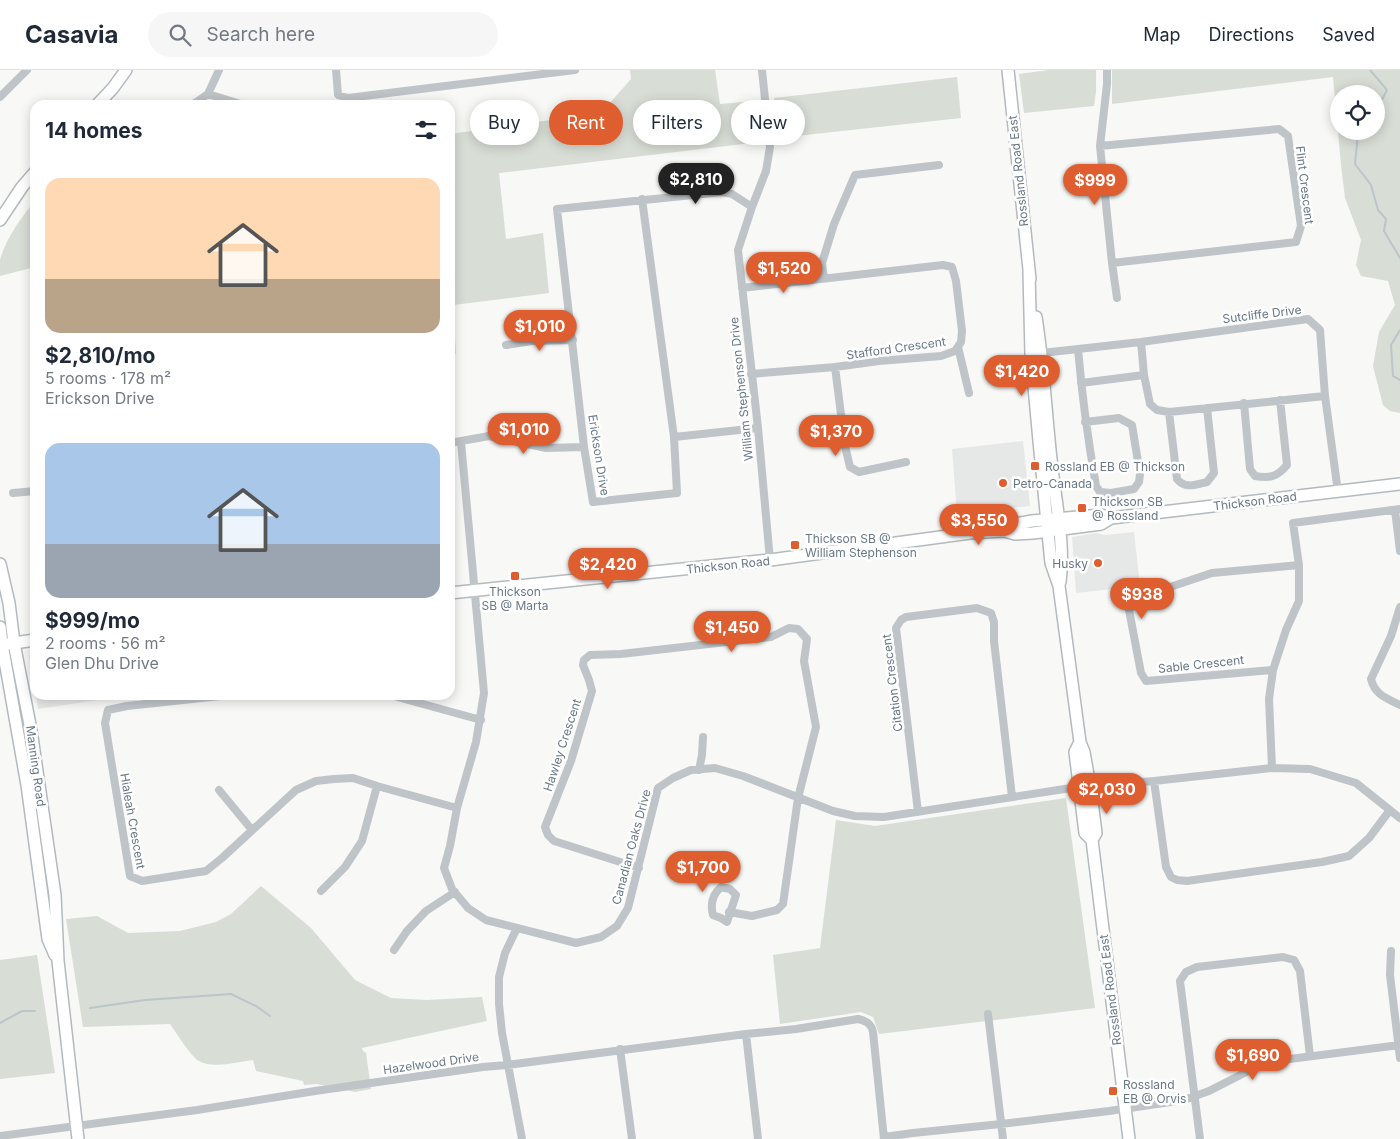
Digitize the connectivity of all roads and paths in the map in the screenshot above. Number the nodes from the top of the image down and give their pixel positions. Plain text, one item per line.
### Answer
1 (27, 70) edge
2 (126, 70) edge
3 (219, 70) edge
4 (336, 70) edge
5 (575, 70) edge
6 (762, 70) edge
7 (1008, 70) edge
8 (1107, 70) edge
9 (208, 94) junction
10 (0, 97) edge
11 (103, 100) edge
12 (199, 100) edge
13 (228, 100) edge
14 (1100, 146) junction
15 (939, 165) dead end
16 (30, 178) edge
17 (642, 199) junction
18 (752, 207) junction
19 (0, 220) edge
20 (1112, 263) junction
21 (1029, 272) junction
22 (824, 278) junction
23 (742, 288) junction
24 (1118, 298) dead end
25 (572, 340) junction
26 (1141, 342) junction
27 (506, 346) dead end
28 (958, 347) junction
29 (1078, 349) junction
30 (1042, 353) junction
31 (835, 367) junction
32 (751, 374) junction
33 (1144, 376) junction
34 (1081, 383) junction
35 (969, 393) dead end
36 (1326, 396) junction
37 (1280, 400) junction
38 (1244, 403) junction
39 (1208, 408) junction
40 (1169, 412) junction
41 (1085, 422) junction
42 (758, 428) junction
43 (674, 437) junction
44 (461, 442) junction
45 (455, 443) edge
46 (584, 447) junction
47 (906, 462) dead end
48 (1400, 484) edge
49 (30, 491) edge
50 (1338, 492) junction
51 (13, 493) dead end
52 (1397, 509) edge
53 (1053, 525) junction
54 (1400, 551) edge
55 (770, 560) junction
56 (1299, 565) junction
57 (1, 574) edge
58 (475, 590) junction
59 (455, 592) edge
60 (1400, 607) edge
61 (0, 627) edge
62 (30, 641) edge
63 (14, 643) junction
64 (1, 644) edge
65 (1272, 670) junction
66 (183, 700) edge
67 (408, 700) edge
68 (1400, 705) edge
69 (481, 720) junction
70 (703, 737) dead end
71 (1272, 768) junction
72 (699, 770) junction
73 (1154, 781) junction
74 (377, 786) junction
75 (1085, 787) junction
76 (219, 790) dead end
77 (1012, 797) junction
78 (798, 798) junction
79 (457, 808) junction
80 (1390, 810) junction
81 (918, 812) junction
82 (1400, 818) edge
83 (252, 830) junction
84 (639, 868) junction
85 (321, 891) dead end
86 (455, 892) junction
87 (730, 912) dead end
88 (517, 928) junction
89 (394, 950) dead end
90 (1391, 952) dead end
91 (58, 961) junction
92 (988, 1014) dead end
93 (746, 1034) junction
94 (1399, 1045) edge
95 (620, 1049) junction
96 (1310, 1056) junction
97 (1400, 1058) edge
98 (508, 1065) junction
99 (1195, 1097) junction
100 (1125, 1109) junction
101 (1001, 1124) junction
102 (76, 1126) junction
103 (0, 1136) edge
104 (884, 1138) edge
105 (78, 1139) edge
106 (522, 1139) edge
107 (632, 1139) edge
108 (758, 1139) edge
109 (1003, 1139) edge
110 (1129, 1139) edge
111 (1200, 1139) edge

1 - 10 street
2 - 11 main road
3 - 9 street
4 - 5 street
6 - 18 street, William Stephenson Drive
7 - 21 main road, Rossland Road East
8 - 14 street
9 - 12 street
9 - 13 street
14 - 20 street
14 - 20 street, Flint Crescent
15 - 22 street
16 - 19 main road
17 - 18 street, Erickson Drive
17 - 25 street, Erickson Drive
17 - 43 street, Erickson Drive
18 - 23 street, William Stephenson Drive
20 - 24 street
21 - 30 main road, Rossland Road East
21 - 53 main road, Rossland Road East
22 - 23 street, Stafford Crescent
22 - 28 street, Stafford Crescent
23 - 32 street, William Stephenson Drive
25 - 27 street
25 - 46 street, Erickson Drive
26 - 29 street, Sutcliffe Drive
26 - 33 street
26 - 36 street, Sutcliffe Drive
28 - 31 street, Stafford Crescent
28 - 35 street
29 - 30 street, Sutcliffe Drive
29 - 34 street
30 - 53 main road, Rossland Road East
31 - 32 street, Stafford Crescent
31 - 47 street
32 - 42 street, William Stephenson Drive
33 - 34 street
33 - 40 street
34 - 41 street
36 - 37 street
36 - 50 street, Sutcliffe Drive
37 - 38 street
37 - 38 street
38 - 39 street
39 - 40 street
39 - 40 street
41 - 41 street
42 - 43 street
42 - 55 street, William Stephenson Drive
43 - 46 street, Erickson Drive
44 - 45 street
44 - 46 street
44 - 58 street, Canadian Oaks Drive
48 - 50 main road, Thickson Road
49 - 51 street
50 - 53 main road, Thickson Road
52 - 54 street
52 - 56 street
53 - 55 main road, Thickson Road
53 - 75 main road, Rossland Road East
55 - 58 main road, Thickson Road
56 - 65 street
56 - 65 street, Sable Crescent
57 - 63 main road, Manning Road
58 - 59 main road, Thickson Road
58 - 69 street, Canadian Oaks Drive
60 - 68 street
61 - 64 main road, Manning Road
62 - 63 main road
63 - 64 main road
63 - 91 main road, Manning Road
64 - 91 main road, Manning Road
65 - 71 street
66 - 83 street, Hialeah Crescent
67 - 69 street
69 - 79 street, Canadian Oaks Drive
70 - 72 street
71 - 73 street, Canadian Oaks Drive
71 - 80 street, Canadian Oaks Drive
72 - 78 street, Canadian Oaks Drive
72 - 84 street, Canadian Oaks Drive
73 - 75 street, Canadian Oaks Drive
73 - 80 street
74 - 79 street, Hialeah Crescent
74 - 83 street, Hialeah Crescent
74 - 85 street
75 - 77 street, Canadian Oaks Drive
75 - 100 main road, Rossland Road East
76 - 83 street
77 - 81 street, Canadian Oaks Drive
77 - 81 street, Citation Crescent
78 - 81 street, Canadian Oaks Drive
78 - 84 street, Hawley Crescent
78 - 87 street
79 - 86 street, Canadian Oaks Drive
80 - 82 street, Canadian Oaks Drive
84 - 88 street, Canadian Oaks Drive
86 - 88 street, Canadian Oaks Drive
86 - 89 street
88 - 98 street
90 - 94 street
91 - 102 main road, Manning Road
92 - 101 street
93 - 95 street, Hazelwood Drive
93 - 104 street, Hazelwood Drive
93 - 108 street
94 - 96 street
94 - 97 street
95 - 98 street, Hazelwood Drive
95 - 107 street
96 - 99 street
96 - 99 street
98 - 102 street, Hazelwood Drive
98 - 106 street
99 - 100 street
99 - 111 street
100 - 101 street
100 - 110 main road, Rossland Road East
101 - 104 street
101 - 109 street
102 - 103 street, Hazelwood Drive
102 - 105 main road, Manning Road

